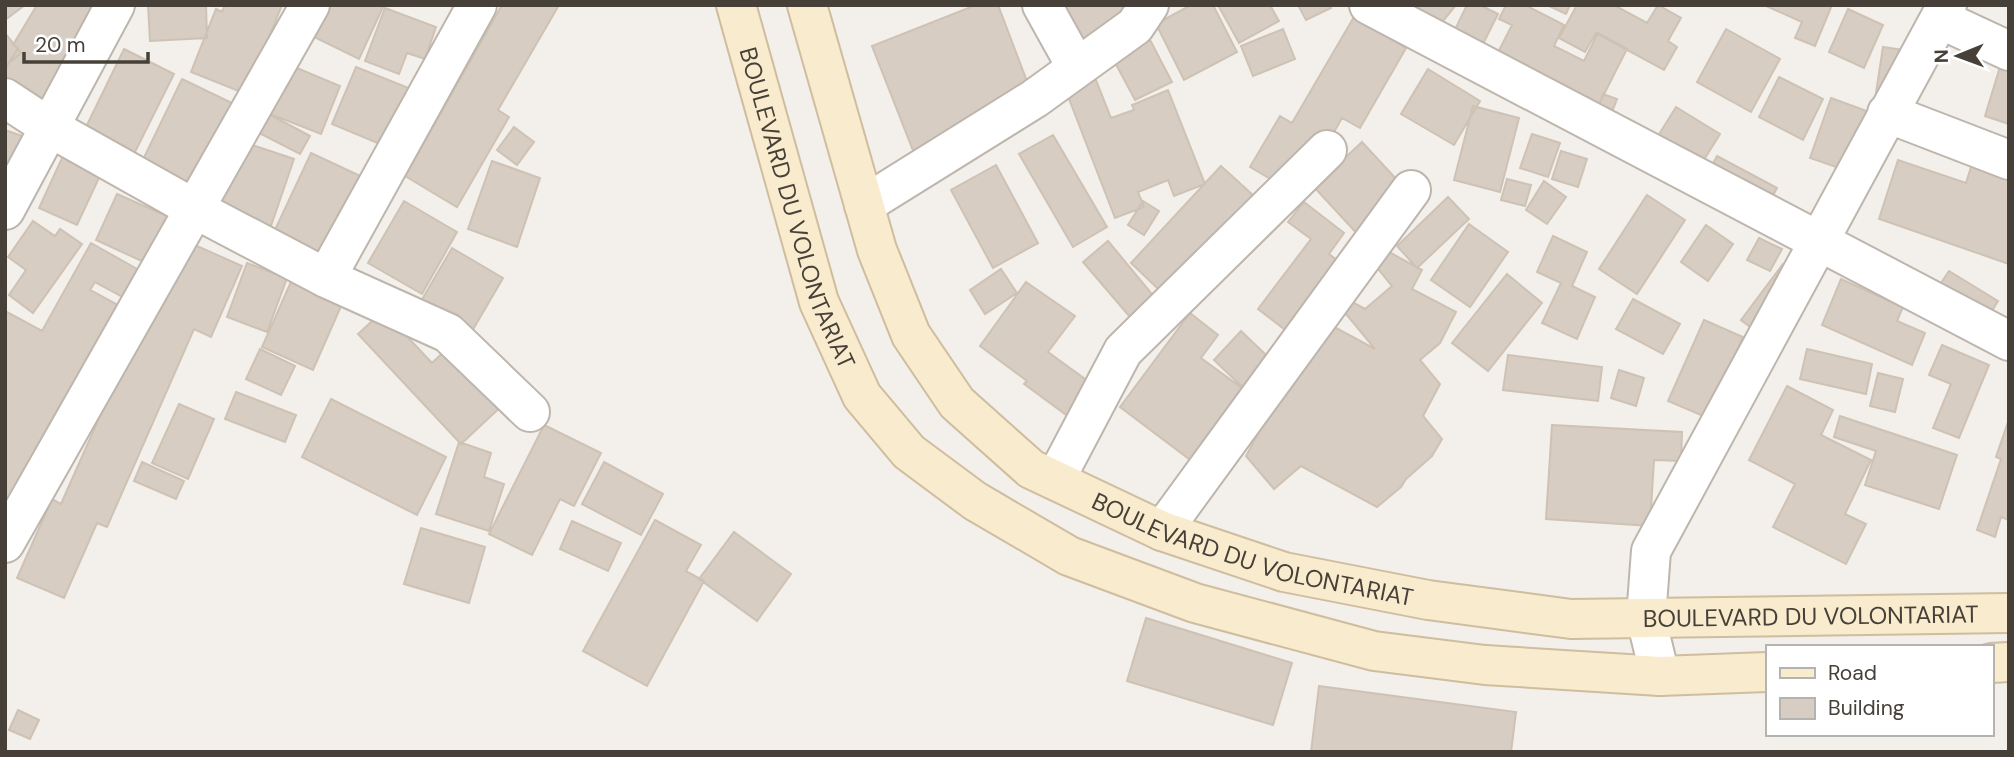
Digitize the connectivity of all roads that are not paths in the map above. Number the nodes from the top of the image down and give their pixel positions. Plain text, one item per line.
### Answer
1 (310, 5) edge
2 (477, 5) edge
3 (736, 5) edge
4 (807, 5) edge
5 (1042, 5) edge
6 (1149, 5) edge
7 (1369, 5) edge
8 (109, 8) edge
9 (1944, 12) edge
10 (2009, 51) edge
11 (1077, 68) junction
12 (5, 99) edge
13 (1887, 113) junction
14 (49, 127) junction
15 (1327, 150) dead end
16 (2009, 160) edge
17 (1411, 190) dead end
18 (863, 205) junction
19 (195, 209) junction
20 (5, 210) edge
21 (1818, 241) junction
22 (326, 278) junction
23 (2009, 341) edge
24 (530, 412) dead end
25 (1055, 480) junction
26 (1162, 530) junction
27 (5, 542) edge
28 (2009, 613) edge
29 (1646, 618) junction
30 (1766, 672) edge
31 (1660, 676) junction

1 - 19 street
2 - 22 street
3 - 31 main road, BOULEVARD DU VOLONTARIAT
4 - 18 main road, BOULEVARD DU VOLONTARIAT
5 - 11 street
6 - 11 street
7 - 21 street
8 - 14 street
9 - 10 street
9 - 13 street
11 - 18 street
12 - 14 street
13 - 16 street
13 - 21 street
14 - 19 street
14 - 20 street
15 - 25 street
17 - 26 street
18 - 25 main road, BOULEVARD DU VOLONTARIAT
19 - 22 street
19 - 27 street
21 - 23 street
21 - 29 street
22 - 24 street
25 - 26 main road, BOULEVARD DU VOLONTARIAT
26 - 29 main road, BOULEVARD DU VOLONTARIAT
28 - 29 main road, BOULEVARD DU VOLONTARIAT
29 - 31 street
30 - 31 main road, BOULEVARD DU VOLONTARIAT

